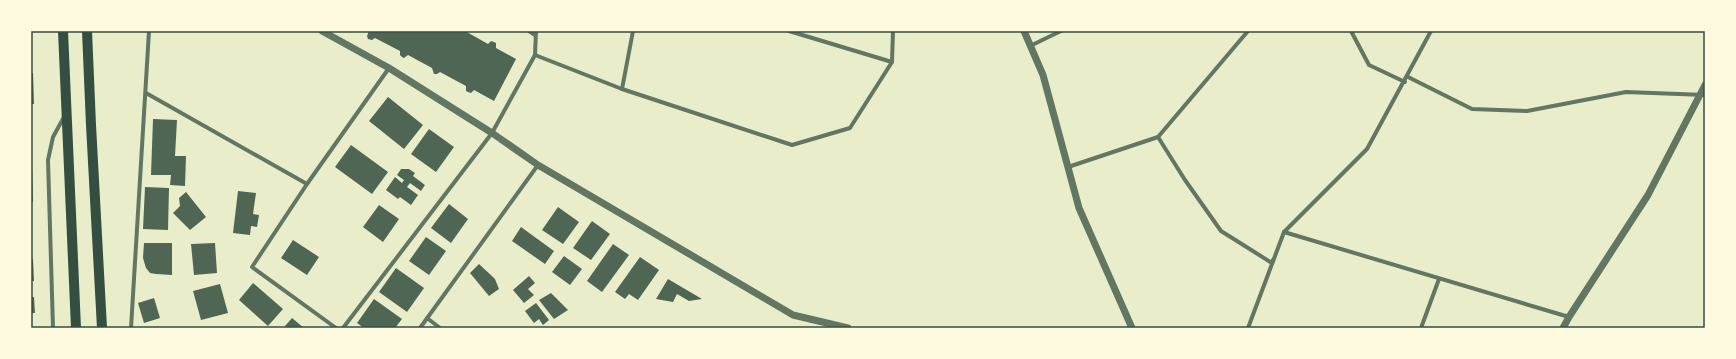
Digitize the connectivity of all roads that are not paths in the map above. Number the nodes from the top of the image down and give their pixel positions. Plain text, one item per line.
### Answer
1 (63, 31) edge
2 (87, 31) edge
3 (150, 31) edge
4 (322, 31) edge
5 (529, 31) edge
6 (633, 31) edge
7 (789, 31) edge
8 (893, 31) edge
9 (1024, 31) edge
10 (1062, 31) edge
11 (1248, 31) edge
12 (1351, 31) edge
13 (1431, 31) edge
14 (535, 33) edge
15 (1030, 46) junction
16 (534, 55) junction
17 (892, 62) junction
18 (389, 68) junction
19 (1406, 79) junction
20 (1705, 86) edge
21 (622, 89) junction
22 (146, 93) junction
23 (1703, 94) edge
24 (67, 111) junction
25 (492, 133) junction
26 (1158, 137) junction
27 (538, 165) junction
28 (1068, 167) junction
29 (307, 184) junction
30 (1284, 232) junction
31 (1439, 278) junction
32 (1569, 317) junction
33 (427, 318) junction
34 (53, 328) edge
35 (76, 328) edge
36 (102, 328) edge
37 (131, 328) edge
38 (336, 328) edge
39 (343, 328) edge
40 (420, 328) edge
41 (440, 328) edge
42 (848, 328) edge
43 (1132, 328) edge
44 (1248, 328) edge
45 (1421, 328) edge
46 (1563, 328) edge

1 - 24 highway
2 - 36 highway
3 - 22 street
4 - 18 street
5 - 14 street
6 - 21 street
7 - 17 street
8 - 17 street
9 - 15 street
10 - 15 street
11 - 26 street
12 - 19 street
13 - 19 street
14 - 16 street
15 - 28 street
16 - 21 street
16 - 25 street
17 - 21 street
18 - 25 street
18 - 29 street
19 - 23 street
19 - 30 street
20 - 23 street
22 - 29 street
22 - 37 street
23 - 32 street
24 - 34 street
24 - 35 highway
25 - 27 street
25 - 39 street
26 - 28 street
26 - 30 street
27 - 33 street
27 - 42 street
28 - 43 street
29 - 38 street
30 - 31 street
30 - 44 street
31 - 32 street
31 - 45 street
32 - 46 street
33 - 40 street
33 - 41 street

